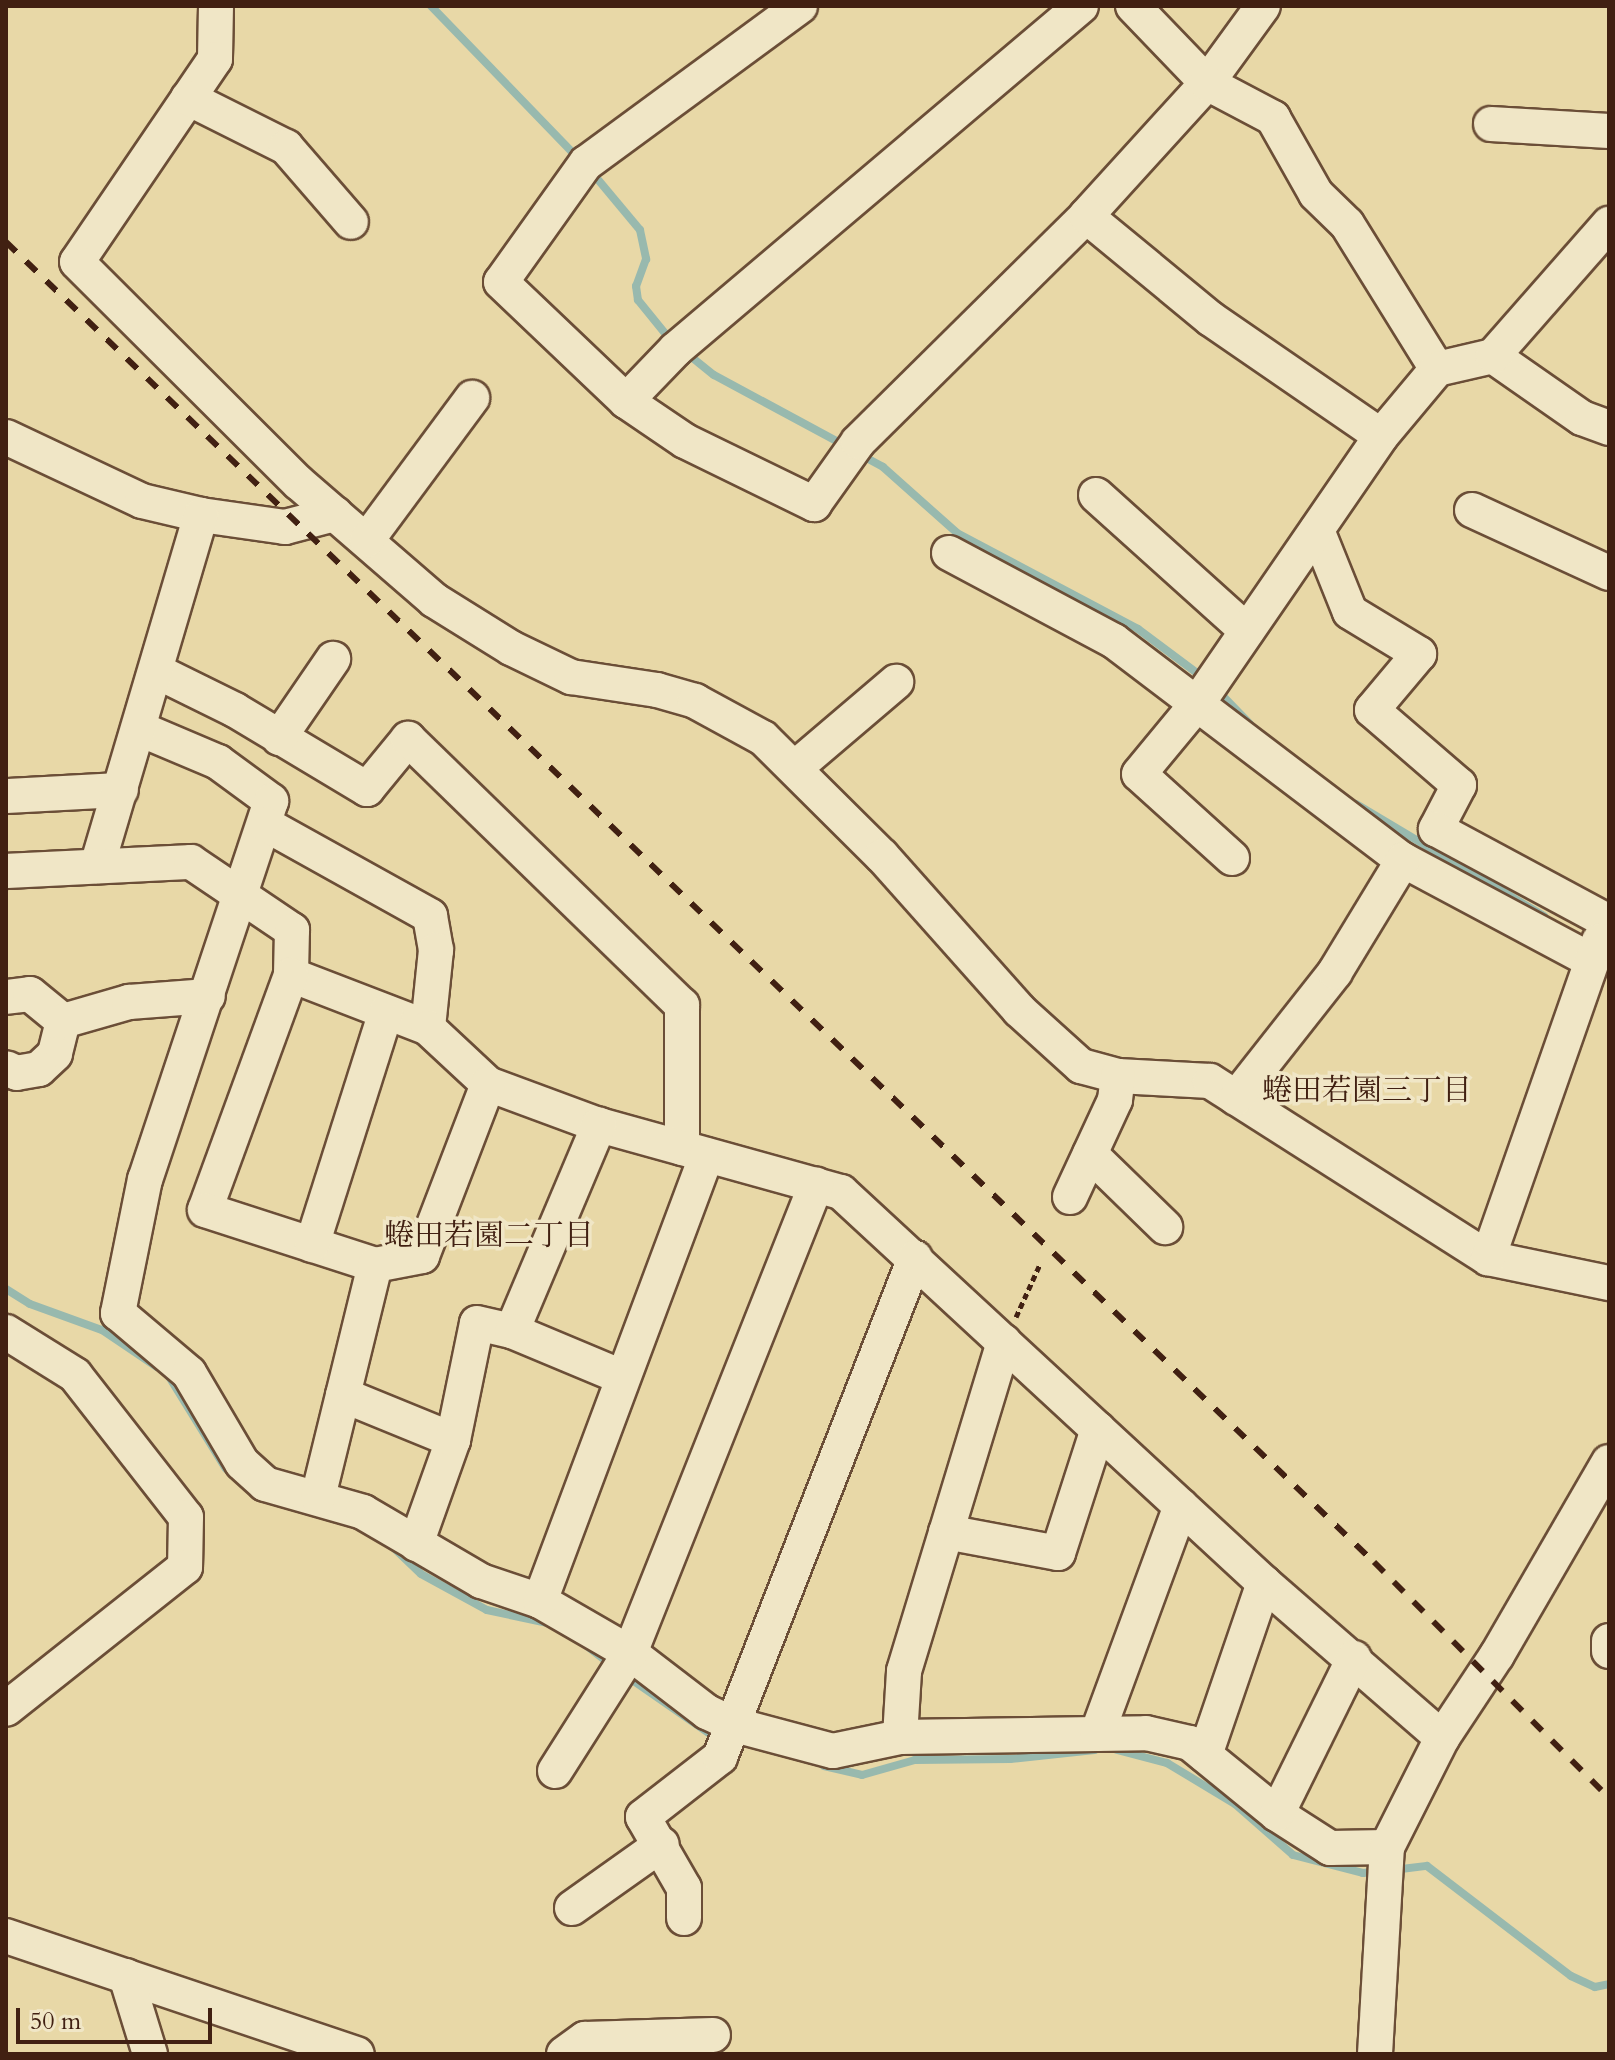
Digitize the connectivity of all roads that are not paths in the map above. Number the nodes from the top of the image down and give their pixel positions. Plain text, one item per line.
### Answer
1 (216, 6) edge
2 (800, 6) edge
3 (1081, 6) edge
4 (1133, 6) edge
5 (1263, 6) edge
6 (1207, 83) junction
7 (188, 98) junction
8 (1491, 124) dead end
9 (1609, 131) edge
10 (1086, 216) junction
11 (351, 222) dead end
12 (1609, 224) edge
13 (1493, 356) junction
14 (1437, 369) junction
15 (472, 398) dead end
16 (626, 401) junction
17 (1609, 428) edge
18 (1381, 436) junction
19 (11, 446) edge
20 (1096, 495) dead end
21 (1472, 510) dead end
22 (335, 514) junction
23 (201, 515) junction
24 (1317, 530) junction
25 (367, 540) junction
26 (949, 553) dead end
27 (1609, 573) edge
28 (1247, 631) junction
29 (333, 659) dead end
30 (158, 672) junction
31 (896, 682) dead end
32 (1197, 704) junction
33 (140, 729) junction
34 (279, 738) junction
35 (795, 768) junction
36 (121, 790) junction
37 (6, 796) edge
38 (265, 824) junction
39 (1232, 858) dead end
40 (1403, 860) junction
41 (97, 866) junction
42 (6, 871) edge
43 (241, 899) junction
44 (1607, 913) edge
45 (1592, 961) junction
46 (291, 975) junction
47 (208, 996) junction
48 (6, 997) edge
49 (386, 1012) junction
50 (63, 1021) junction
51 (428, 1028) junction
52 (6, 1068) edge
53 (1118, 1076) junction
54 (488, 1084) junction
55 (1236, 1098) junction
56 (599, 1125) junction
57 (695, 1152) junction
58 (1090, 1154) junction
59 (816, 1185) junction
60 (1070, 1197) dead end
61 (1165, 1227) dead end
62 (312, 1245) junction
63 (915, 1258) junction
64 (1488, 1258) junction
65 (375, 1265) junction
66 (1609, 1283) edge
67 (512, 1331) junction
68 (11, 1342) edge
69 (1004, 1342) junction
70 (622, 1377) junction
71 (343, 1395) junction
72 (1098, 1429) junction
73 (453, 1440) junction
74 (1609, 1462) edge
75 (318, 1497) junction
76 (1181, 1506) junction
77 (946, 1532) junction
78 (416, 1544) junction
79 (1264, 1583) junction
80 (540, 1601) junction
81 (1609, 1641) edge
82 (1609, 1651) edge
83 (1354, 1658) junction
84 (622, 1666) junction
85 (6, 1709) edge
86 (1097, 1734) junction
87 (900, 1737) junction
88 (1442, 1738) junction
89 (728, 1740) junction
90 (1205, 1755) junction
91 (555, 1771) dead end
92 (1277, 1814) junction
93 (662, 1844) junction
94 (1387, 1847) junction
95 (572, 1908) dead end
96 (684, 1918) dead end
97 (6, 1936) edge
98 (126, 1976) junction
99 (713, 2035) dead end
100 (150, 2054) edge
101 (357, 2054) edge
102 (564, 2054) edge
103 (1375, 2054) edge

1 - 7 street
2 - 16 street
3 - 16 street
4 - 6 street
5 - 6 street
6 - 10 street
6 - 14 street
7 - 11 street
7 - 22 street
8 - 9 street
10 - 16 street
10 - 18 street
12 - 13 street
13 - 14 street
13 - 17 street
14 - 18 street
15 - 25 street
18 - 24 street
19 - 23 street
20 - 28 street
21 - 27 street
22 - 23 street
22 - 25 street
23 - 30 street
24 - 28 street
24 - 44 street
25 - 35 street
26 - 32 street
28 - 32 street
29 - 34 street
30 - 33 street
30 - 34 street
31 - 35 street
32 - 39 street
32 - 40 street
33 - 36 street
33 - 38 street
34 - 57 street
35 - 53 street
36 - 37 street
36 - 41 street
38 - 43 street
38 - 51 street
40 - 45 street
40 - 55 street
41 - 42 street
41 - 43 street
43 - 46 street
43 - 47 street
44 - 45 street
45 - 64 street
46 - 49 street
46 - 62 street
47 - 50 street
47 - 75 street
48 - 50 street
49 - 51 street
49 - 62 street
50 - 52 street
51 - 54 street
53 - 55 street
53 - 58 street
54 - 56 street
54 - 65 street
55 - 64 street
56 - 57 street
56 - 67 street
57 - 59 street
57 - 70 street
58 - 60 street
58 - 61 street
59 - 63 street
59 - 84 street
62 - 65 street
63 - 69 street
63 - 89 street
64 - 66 street
65 - 71 street
67 - 70 street
67 - 73 street
68 - 85 street
69 - 72 street
69 - 77 street
70 - 80 street
71 - 73 street
71 - 75 street
72 - 76 street
72 - 77 street
73 - 78 street
74 - 88 street
75 - 78 street
76 - 79 street
76 - 86 street
77 - 87 street
78 - 80 street
79 - 83 street
79 - 90 street
80 - 84 street
81 - 82 street
83 - 88 street
83 - 92 street
84 - 89 street
84 - 91 street
86 - 87 street
86 - 90 street
87 - 89 street
88 - 94 street
89 - 93 street
90 - 92 street
92 - 94 street
93 - 95 street
93 - 96 street
94 - 103 street
97 - 98 street
98 - 100 street
98 - 101 street
99 - 102 street

